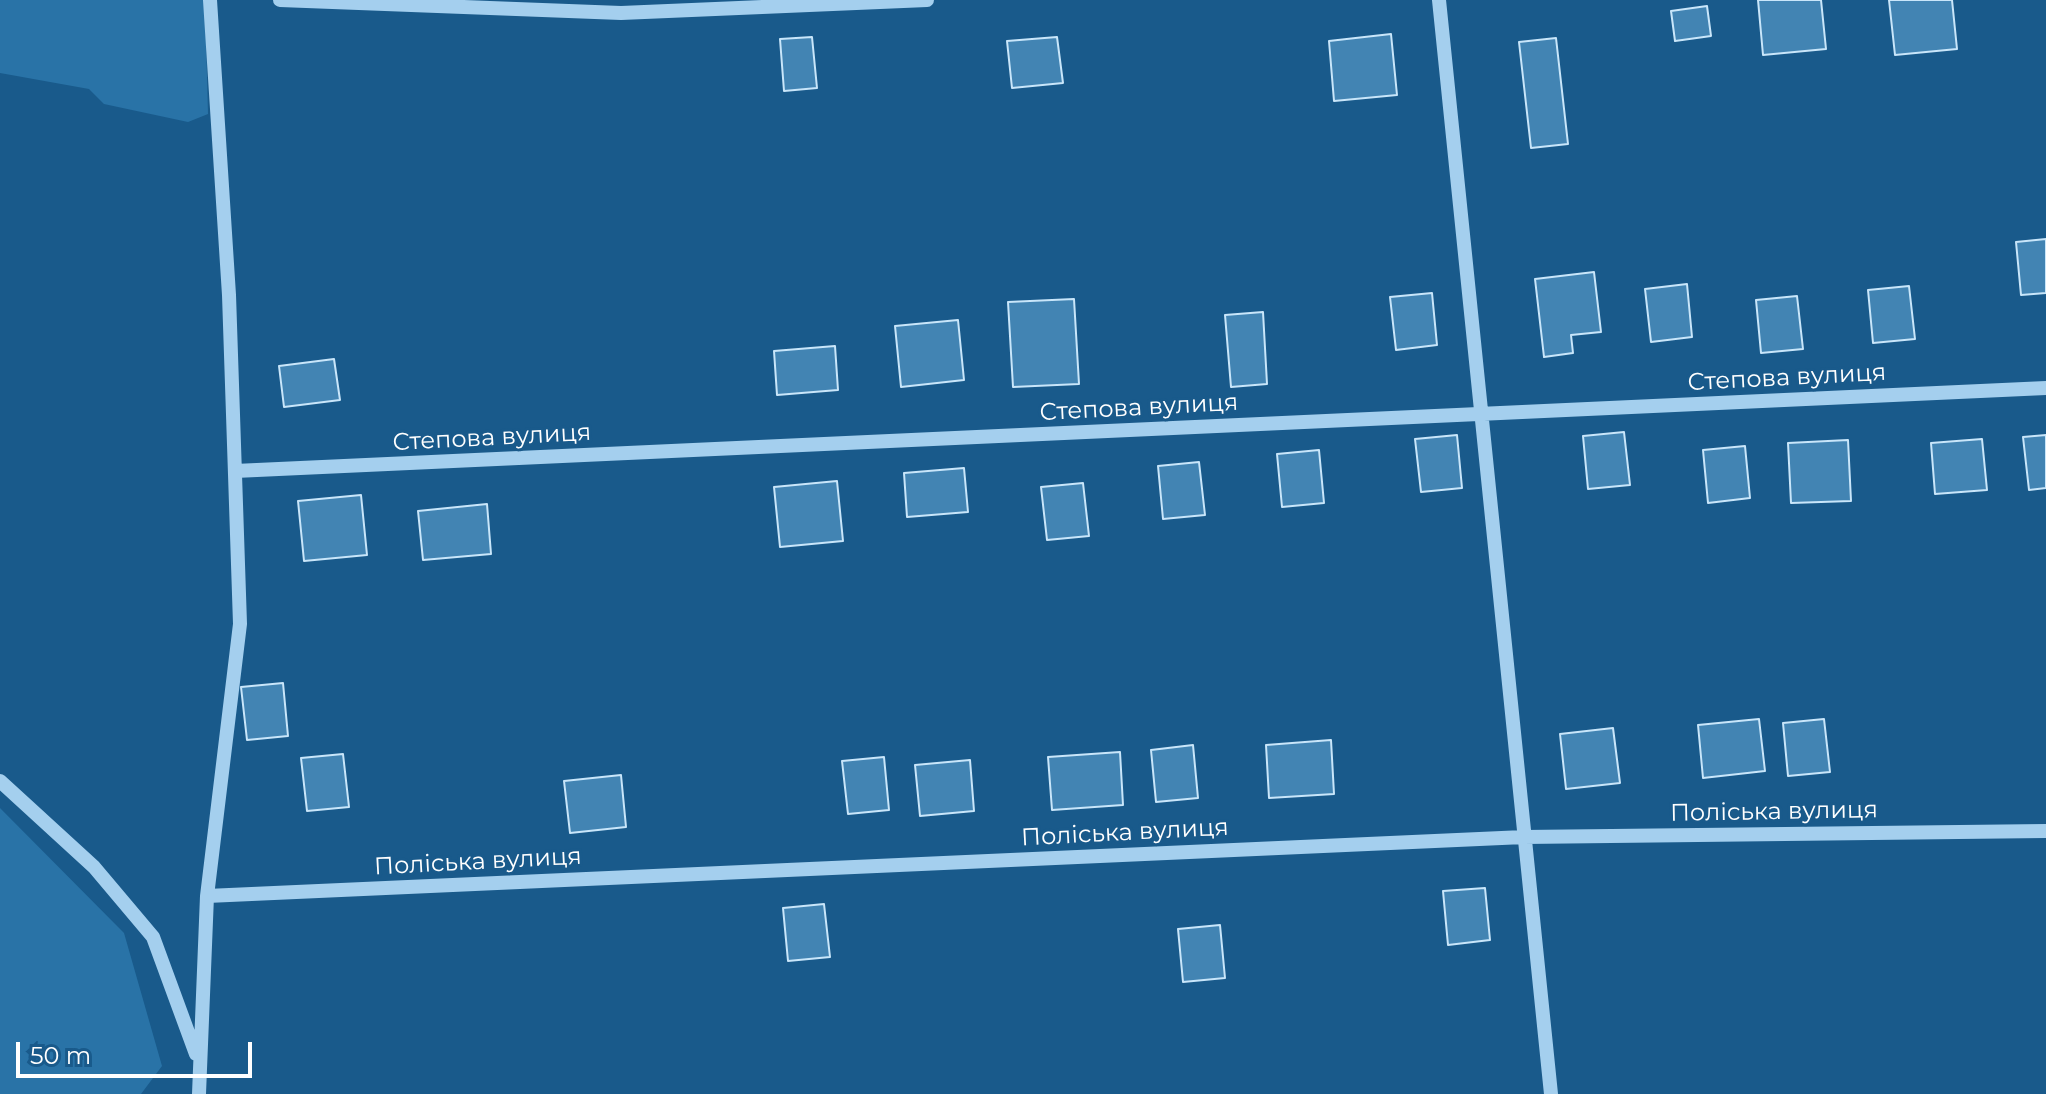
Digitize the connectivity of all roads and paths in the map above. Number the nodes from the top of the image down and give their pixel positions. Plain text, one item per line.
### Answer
1 (210, 0) edge
2 (280, 0) edge
3 (927, 0) edge
4 (1439, 0) edge
5 (2046, 388) edge
6 (1481, 414) junction
7 (235, 471) junction
8 (0, 781) edge
9 (2046, 831) edge
10 (1524, 837) junction
11 (207, 896) junction
12 (199, 1063) junction
13 (199, 1094) edge
14 (1551, 1094) edge

1 - 7 street
2 - 3 street
4 - 6 street
5 - 6 street, Степова вулиця
6 - 7 street, Степова вулиця
6 - 10 street
7 - 11 street
8 - 12 street
9 - 10 street, Поліська вулиця
10 - 11 street, Поліська вулиця
10 - 14 street
11 - 12 street
12 - 13 street

